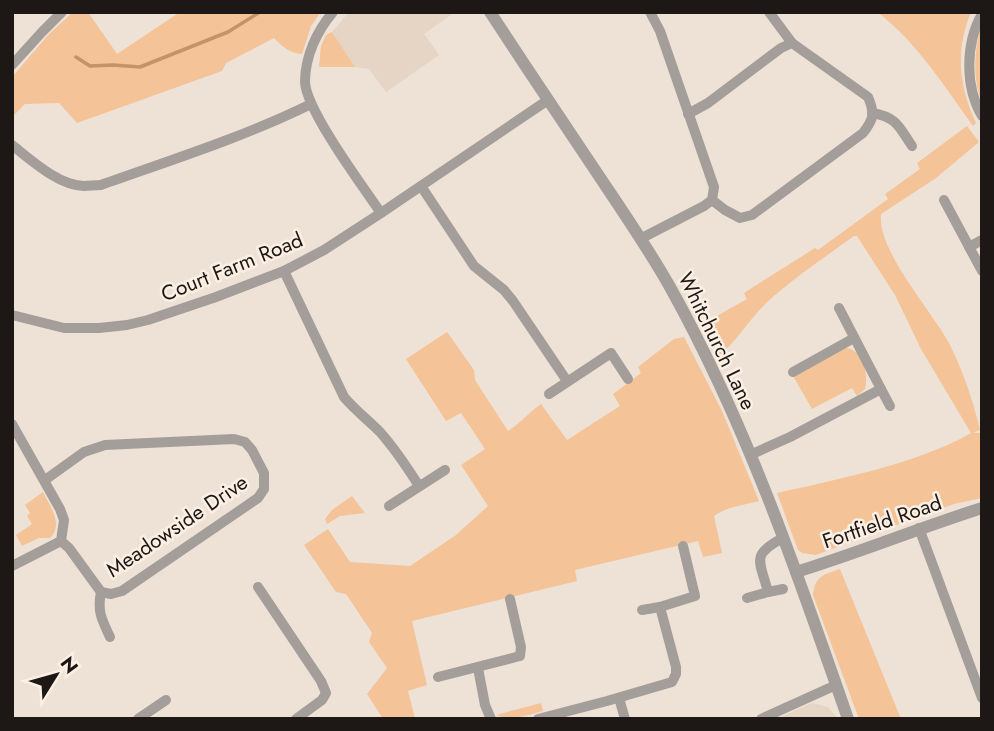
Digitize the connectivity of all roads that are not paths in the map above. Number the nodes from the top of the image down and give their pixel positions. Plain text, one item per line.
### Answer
1 (62, 12) edge
2 (333, 12) edge
3 (490, 12) edge
4 (650, 12) edge
5 (769, 12) edge
6 (982, 14) edge
7 (792, 43) junction
8 (12, 65) edge
9 (548, 100) junction
10 (311, 104) junction
11 (872, 113) junction
12 (688, 114) junction
13 (982, 116) edge
14 (12, 145) edge
15 (912, 146) dead end
16 (421, 186) junction
17 (712, 200) junction
18 (944, 200) dead end
19 (381, 213) junction
20 (640, 239) junction
21 (982, 240) edge
22 (969, 247) junction
23 (284, 271) junction
24 (982, 271) edge
25 (839, 308) dead end
26 (12, 315) edge
27 (854, 338) junction
28 (793, 372) dead end
29 (628, 379) dead end
30 (567, 381) junction
31 (881, 389) junction
32 (549, 394) dead end
33 (890, 407) dead end
34 (12, 424) edge
35 (751, 454) junction
36 (445, 470) dead end
37 (45, 480) junction
38 (419, 486) junction
39 (389, 506) dead end
40 (982, 508) edge
41 (919, 528) junction
42 (783, 538) junction
43 (61, 541) junction
44 (682, 546) dead end
45 (12, 566) edge
46 (796, 572) junction
47 (258, 587) dead end
48 (783, 589) dead end
49 (101, 592) junction
50 (768, 592) junction
51 (747, 598) dead end
52 (510, 599) dead end
53 (660, 607) junction
54 (642, 610) dead end
55 (110, 637) dead end
56 (478, 668) junction
57 (438, 677) dead end
58 (836, 685) junction
59 (619, 698) junction
60 (982, 698) edge
61 (166, 700) dead end
62 (138, 719) edge
63 (296, 719) edge
64 (491, 719) edge
65 (538, 719) edge
66 (625, 719) edge
67 (761, 719) edge
68 (848, 719) edge

1 - 8 street
2 - 10 street
3 - 9 street, Whitchurch Lane
4 - 12 street
5 - 7 street
6 - 13 street
7 - 11 street
7 - 12 street
9 - 16 street, Court Farm Road
9 - 20 street, Whitchurch Lane
10 - 14 street
10 - 19 street
11 - 15 street
11 - 17 street
12 - 17 street
16 - 19 street, Court Farm Road
16 - 30 street
17 - 20 street
18 - 22 street
19 - 23 street, Court Farm Road
20 - 35 street, Whitchurch Lane
21 - 22 street
22 - 24 street
23 - 26 street, Court Farm Road
23 - 38 street
25 - 27 street
27 - 28 street
27 - 31 street
29 - 30 street
30 - 32 street
31 - 33 street
31 - 35 street
34 - 37 street
35 - 42 street, Whitchurch Lane
36 - 38 street
37 - 43 street
37 - 49 street, Meadowside Drive
38 - 39 street
40 - 41 street, Fortfield Road
41 - 46 street, Fortfield Road
41 - 60 street
42 - 46 street, Whitchurch Lane
42 - 50 street
43 - 45 street
43 - 49 street, Meadowside Drive
44 - 53 street
46 - 58 street, Whitchurch Lane
47 - 63 street
48 - 50 street
49 - 55 street, Meadowside Drive
50 - 51 street
52 - 56 street
53 - 54 street
53 - 59 street
56 - 57 street
56 - 64 street
58 - 67 street
58 - 68 street, Whitchurch Lane
59 - 65 street
59 - 66 street
61 - 62 street

